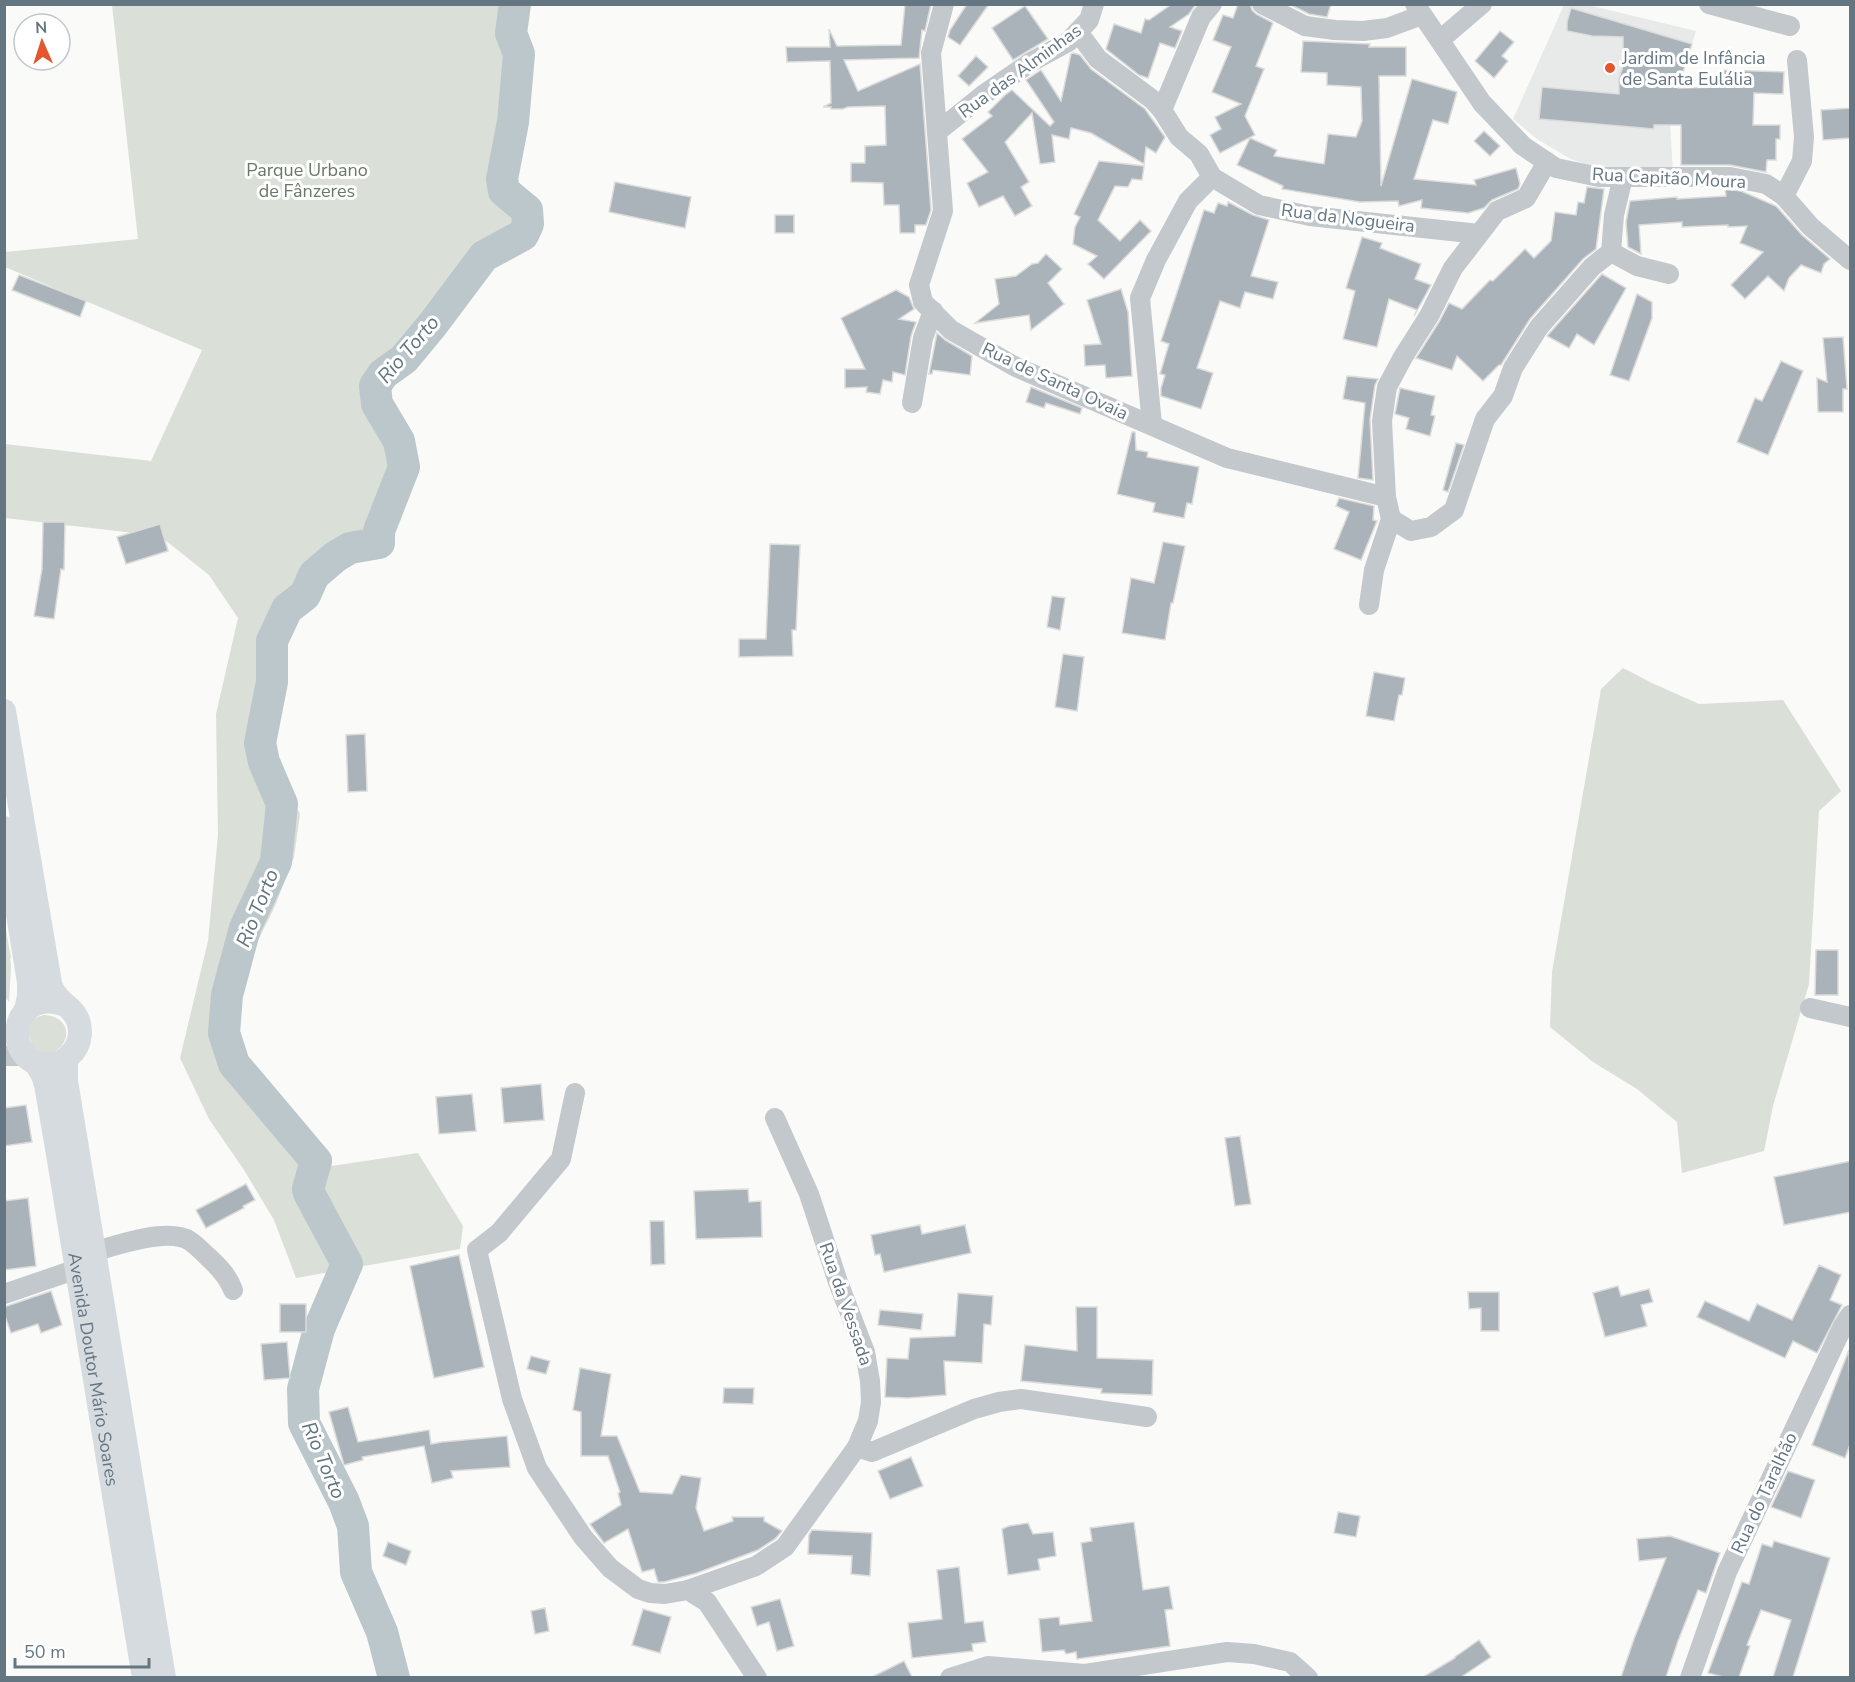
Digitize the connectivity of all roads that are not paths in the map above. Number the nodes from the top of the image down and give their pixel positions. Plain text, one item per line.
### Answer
1 (944, 4) edge
2 (1094, 4) edge
3 (1212, 4) edge
4 (1262, 4) edge
5 (1482, 4) edge
6 (1708, 4) edge
7 (1419, 10) edge
8 (1790, 26) dead end
9 (1078, 33) junction
10 (1440, 40) junction
11 (1797, 60) dead end
12 (1162, 110) junction
13 (937, 132) junction
14 (1547, 162) junction
15 (1212, 177) junction
16 (1623, 177) junction
17 (1784, 196) junction
18 (1479, 234) junction
19 (1611, 252) junction
20 (1851, 260) edge
21 (1669, 273) dead end
22 (933, 312) junction
23 (912, 403) dead end
24 (1152, 425) junction
25 (1386, 497) junction
26 (1391, 519) junction
27 (1369, 605) dead end
28 (4, 711) edge
29 (4, 828) edge
30 (63, 1004) junction
31 (1810, 1008) dead end
32 (1851, 1017) edge
33 (16, 1028) edge
34 (22, 1058) edge
35 (66, 1059) junction
36 (575, 1093) dead end
37 (775, 1118) dead end
38 (85, 1260) junction
39 (234, 1290) dead end
40 (4, 1294) edge
41 (1851, 1315) edge
42 (1147, 1417) dead end
43 (857, 1447) junction
44 (688, 1590) junction
45 (1147, 1671) edge
46 (144, 1677) edge
47 (164, 1677) edge
48 (757, 1677) edge
49 (950, 1677) edge
50 (1308, 1677) edge
51 (1690, 1677) edge

1 - 13 street, Rua de Santa Ovaia
2 - 9 street, Rua das Alminhas
3 - 12 street
4 - 7 street, Rua Capitão Moura
5 - 10 street
6 - 8 street
7 - 10 street, Rua Capitão Moura
9 - 12 street, Rua da Nogueira
9 - 13 street, Rua das Alminhas
10 - 14 street, Rua Capitão Moura
11 - 17 street
12 - 15 street, Rua da Nogueira
13 - 22 street, Rua de Santa Ovaia
14 - 16 street, Rua Capitão Moura
14 - 18 street
15 - 18 street, Rua da Nogueira
15 - 24 street
16 - 17 street, Rua Capitão Moura
16 - 19 street
17 - 20 street, Rua Capitão Moura
18 - 25 street
19 - 21 street
19 - 26 street
22 - 23 street
22 - 24 street, Rua de Santa Ovaia
24 - 25 street, Rua de Santa Ovaia
25 - 26 street
26 - 27 street
28 - 30 main road
29 - 33 main road, Avenida Doutor Mário Soares
30 - 33 main road
30 - 35 main road
31 - 32 street
33 - 34 main road, Avenida Doutor Mário Soares
34 - 35 main road
34 - 38 main road, Avenida Doutor Mário Soares
35 - 38 main road, Avenida Doutor Mário Soares
36 - 44 street, Rua da Vessada
37 - 43 street, Rua da Vessada
38 - 39 street
38 - 40 street
38 - 46 main road, Avenida Doutor Mário Soares
38 - 47 main road, Avenida Doutor Mário Soares
41 - 51 street, Rua do Taralhão
42 - 43 street
43 - 44 street, Rua da Vessada
44 - 48 street
45 - 49 street
45 - 50 street

